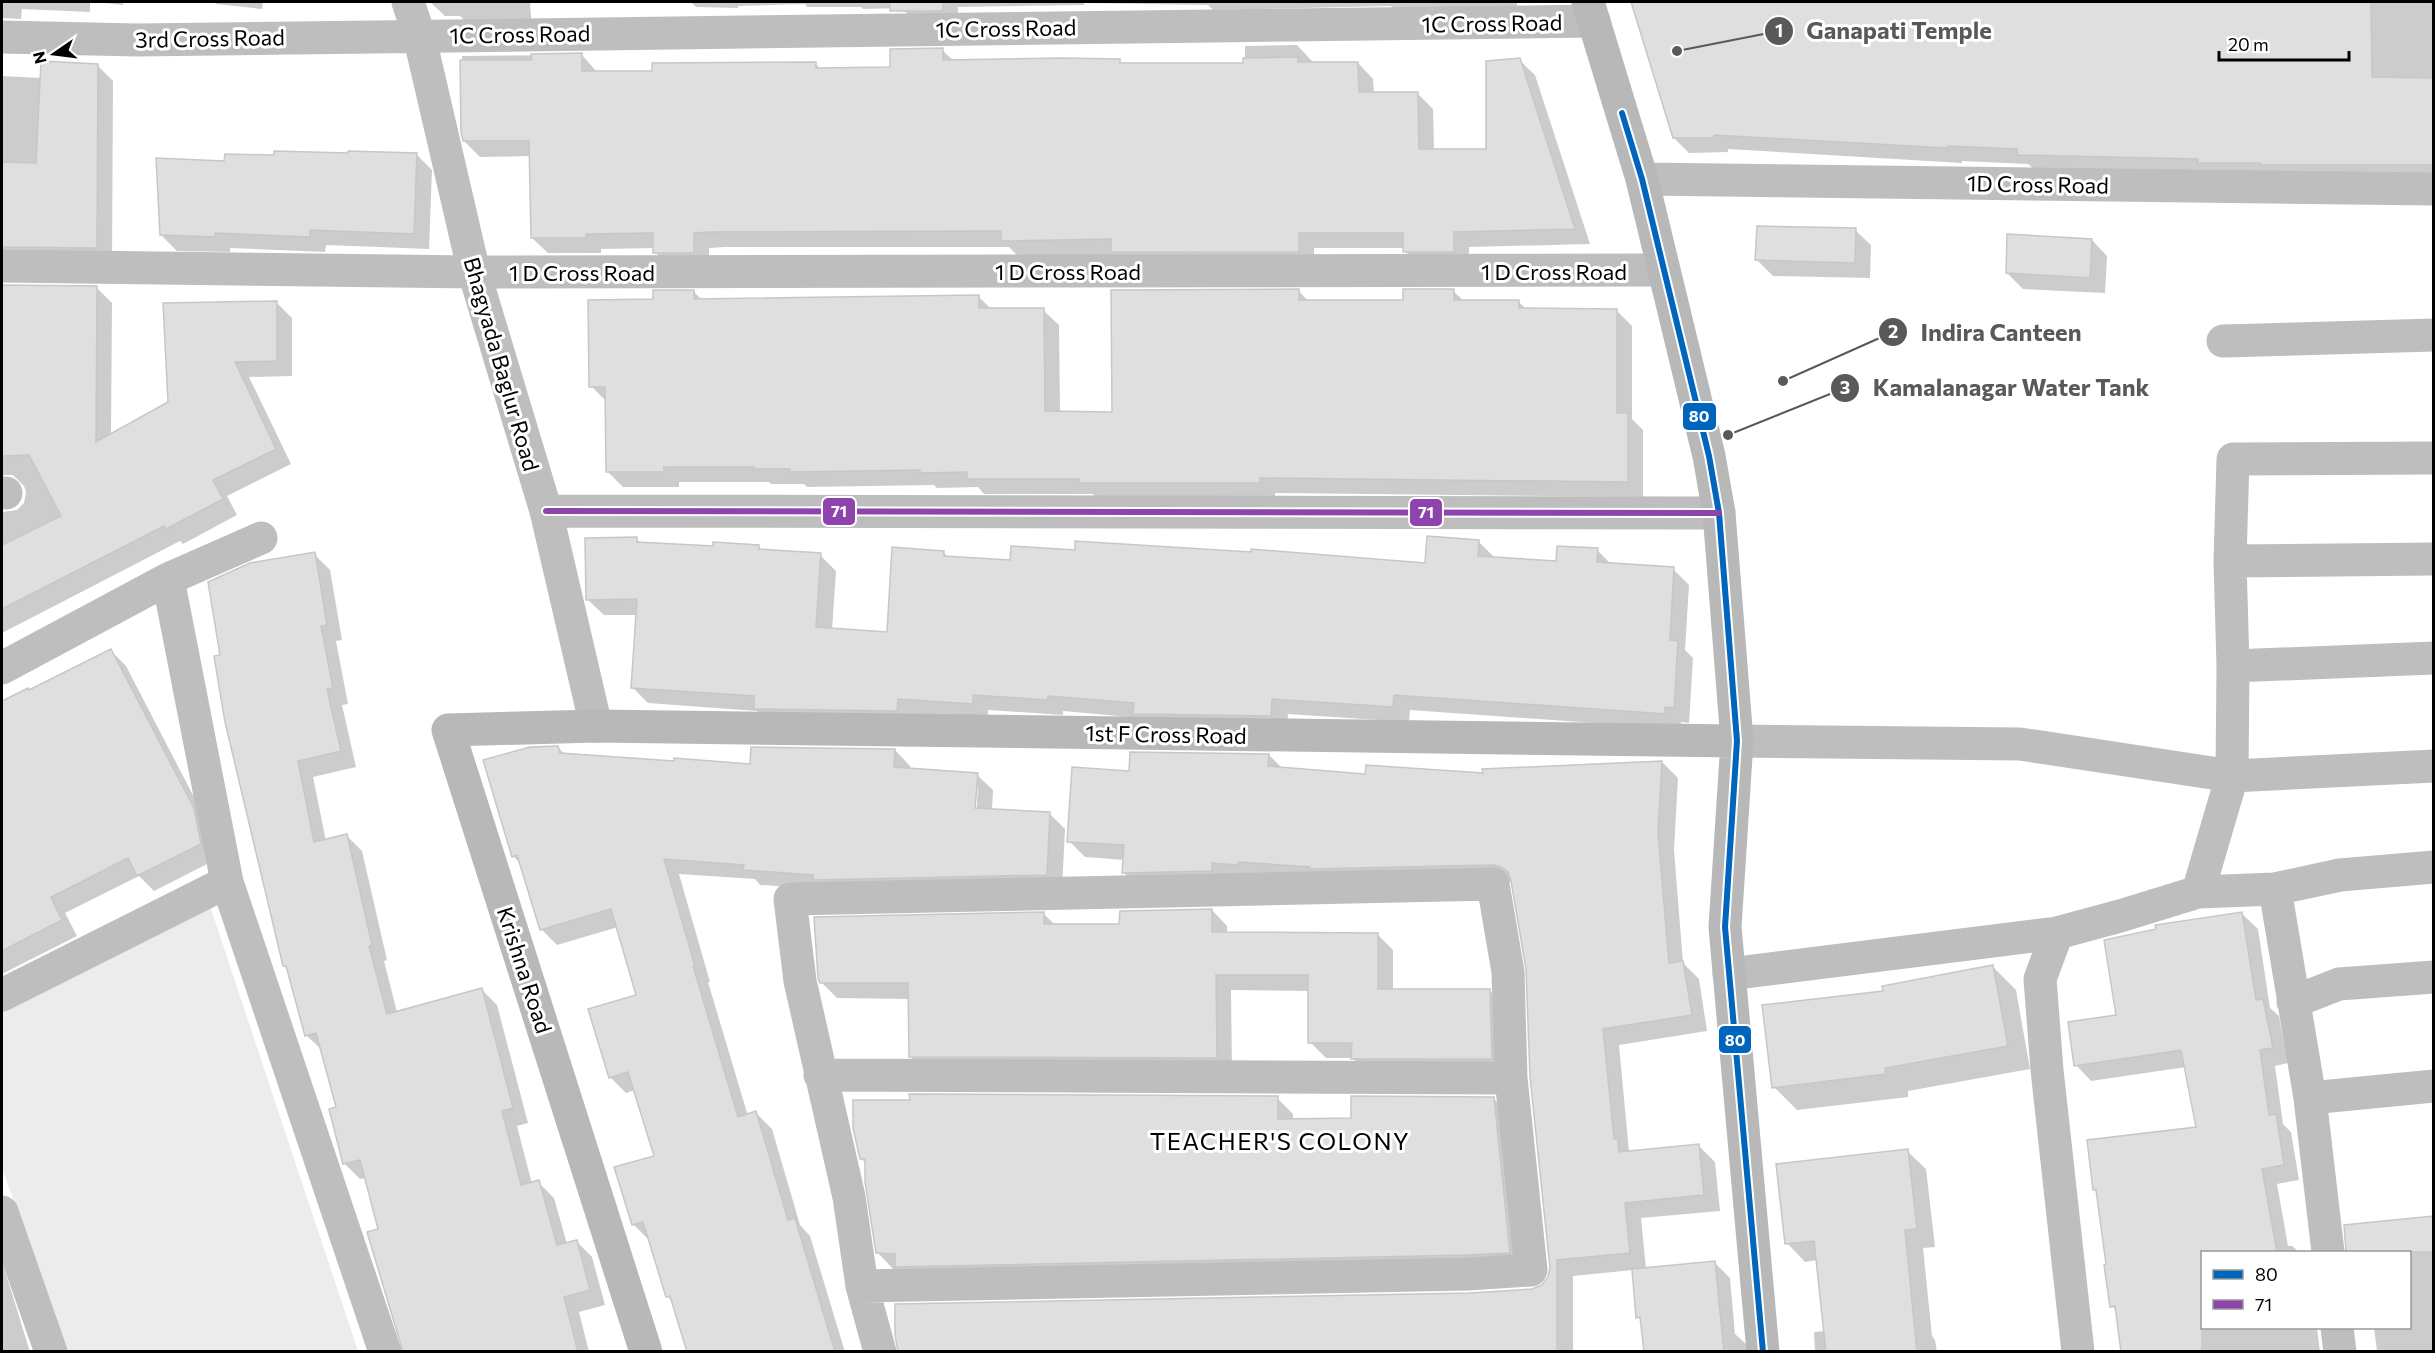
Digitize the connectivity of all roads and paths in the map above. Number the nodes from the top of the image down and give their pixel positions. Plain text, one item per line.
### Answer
1 (408, 2) edge
2 (1591, 11) edge
3 (419, 35) junction
4 (2, 38) edge
5 (1642, 179) junction
6 (2433, 189) edge
7 (2, 266) edge
8 (1662, 270) junction
9 (474, 272) junction
10 (2433, 335) edge
11 (2223, 341) dead end
12 (2433, 458) edge
13 (546, 511) junction
14 (1719, 513) junction
15 (261, 538) dead end
16 (2433, 560) edge
17 (2230, 561) junction
18 (168, 579) junction
19 (2433, 658) edge
20 (2233, 666) junction
21 (2, 668) edge
22 (596, 726) junction
23 (1737, 741) junction
24 (2433, 766) edge
25 (2232, 776) junction
26 (2433, 867) edge
27 (227, 882) junction
28 (2275, 889) junction
29 (2199, 892) junction
30 (2057, 933) junction
31 (1729, 974) junction
32 (2433, 977) edge
33 (2, 995) edge
34 (2293, 1002) junction
35 (820, 1075) junction
36 (1511, 1078) junction
37 (2433, 1086) edge
38 (2310, 1098) junction
39 (2, 1212) edge
40 (2328, 1251) edge
41 (862, 1286) junction
42 (2337, 1329) edge
43 (51, 1352) edge
44 (386, 1352) edge
45 (646, 1352) edge
46 (880, 1352) edge
47 (1762, 1352) edge
48 (2078, 1352) edge
49 (2340, 1352) edge

1 - 3 street, Bhagyada Baglur Road
2 - 3 street, 1C Cross Road
2 - 5 street
3 - 4 street, 3rd Cross Road
3 - 9 street, Bhagyada Baglur Road
5 - 6 street, 1D Cross Road
5 - 8 street
7 - 9 street, 1 D Cross Road
8 - 9 street, 1 D Cross Road
8 - 14 street
9 - 13 street, Bhagyada Baglur Road
10 - 11 street
12 - 17 street
13 - 14 street
13 - 22 street, Bhagyada Baglur Road
14 - 23 street
15 - 18 street
16 - 17 street
17 - 20 street
18 - 21 street
18 - 27 street
19 - 20 street
20 - 25 street
22 - 23 street, 1st F Cross Road
22 - 45 street, Krishna Road
23 - 25 street
23 - 31 street
24 - 25 street
25 - 29 street
26 - 28 street
27 - 33 street
27 - 44 street
28 - 29 street
28 - 34 street
29 - 30 street
30 - 31 street
30 - 48 street
31 - 47 street
32 - 34 street
34 - 38 street
35 - 36 street
35 - 36 street
35 - 41 street
36 - 41 street
37 - 38 street
38 - 40 street
39 - 43 street
41 - 46 street
42 - 49 street

